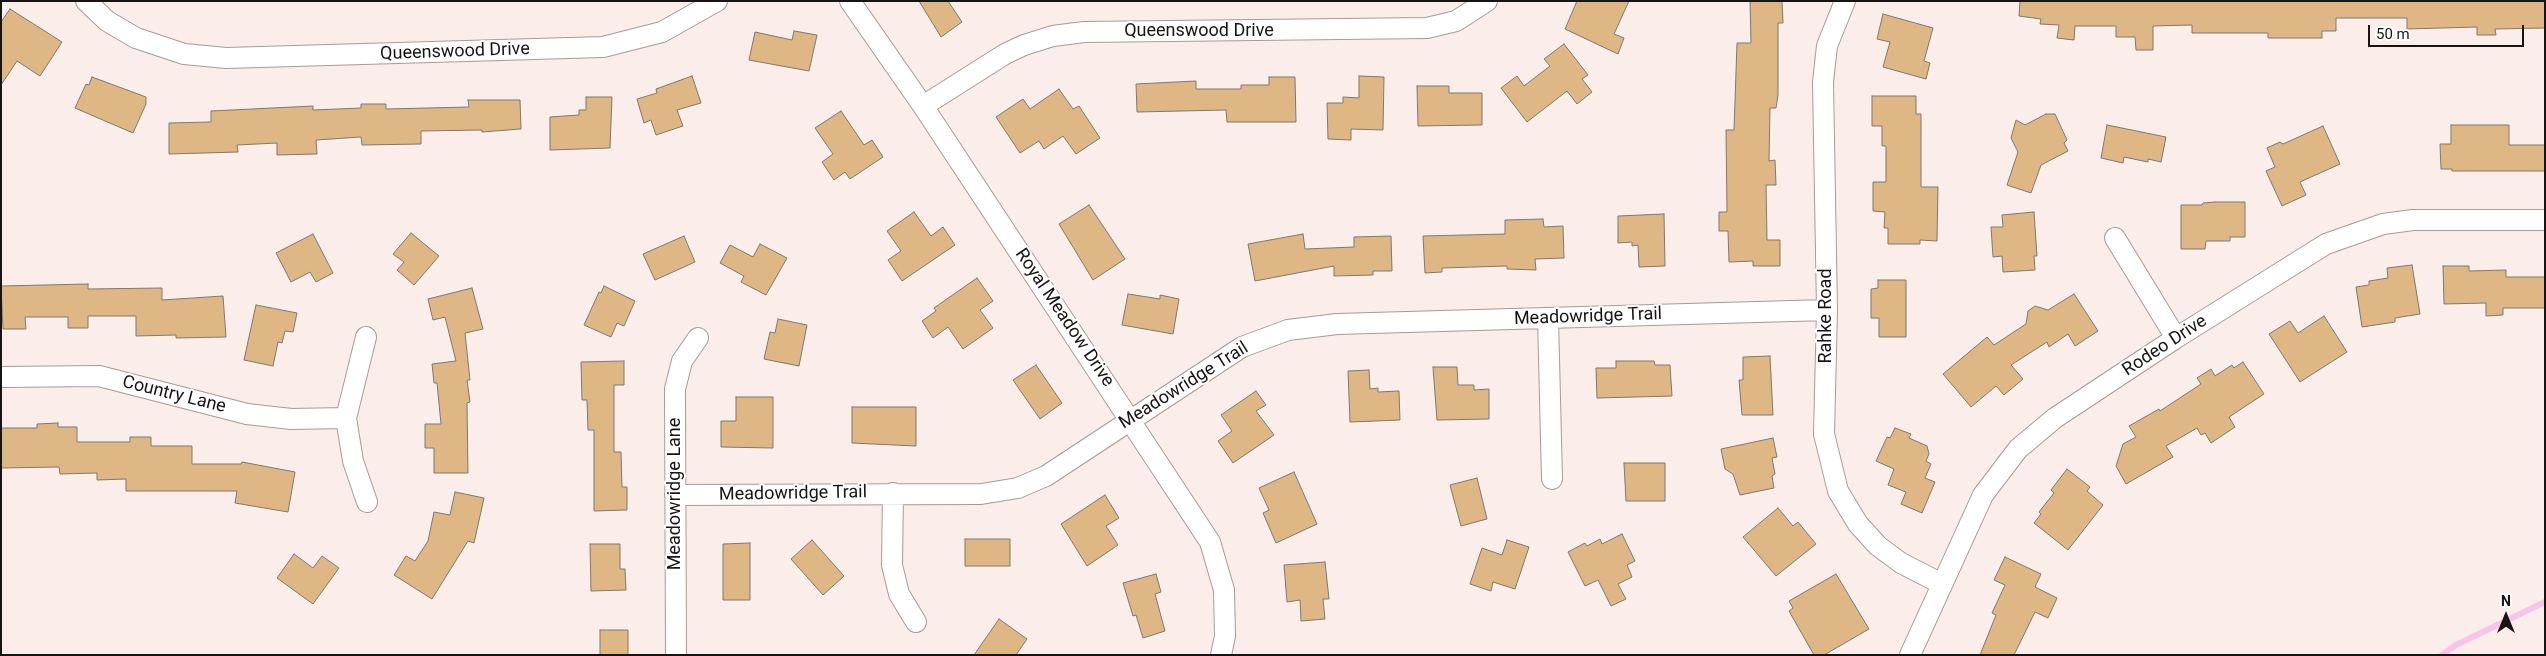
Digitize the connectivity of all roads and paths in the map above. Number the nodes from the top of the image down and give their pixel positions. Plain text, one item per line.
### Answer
1 (86, 1) edge
2 (717, 1) edge
3 (850, 1) edge
4 (1487, 1) edge
5 (1845, 1) edge
6 (923, 106) junction
7 (2545, 220) edge
8 (2115, 238) dead end
9 (1826, 310) junction
10 (1548, 318) junction
11 (366, 337) dead end
12 (698, 338) dead end
13 (2176, 338) junction
14 (1, 377) edge
15 (346, 418) junction
16 (1130, 418) junction
17 (1552, 479) dead end
18 (892, 493) junction
19 (675, 495) junction
20 (367, 502) dead end
21 (1942, 584) junction
22 (916, 622) dead end
23 (676, 655) edge
24 (1221, 655) edge
25 (1910, 655) edge

1 - 2 street, Queenswood Drive
3 - 6 street, Royal Meadow Drive
4 - 6 street, Queenswood Drive
5 - 9 street, Rahke Road
6 - 16 street, Royal Meadow Drive
7 - 13 street, Rodeo Drive
8 - 13 street
9 - 10 street, Meadowridge Trail
9 - 21 street, Rahke Road
10 - 16 street, Meadowridge Trail
10 - 17 street
11 - 15 street
12 - 19 street, Meadowridge Lane
13 - 21 street, Rodeo Drive
14 - 15 street, Country Lane
15 - 20 street
16 - 18 street, Meadowridge Trail
16 - 24 street, Royal Meadow Drive
18 - 19 street, Meadowridge Trail
18 - 22 street
19 - 23 street, Meadowridge Lane
21 - 25 street, Rodeo Drive

